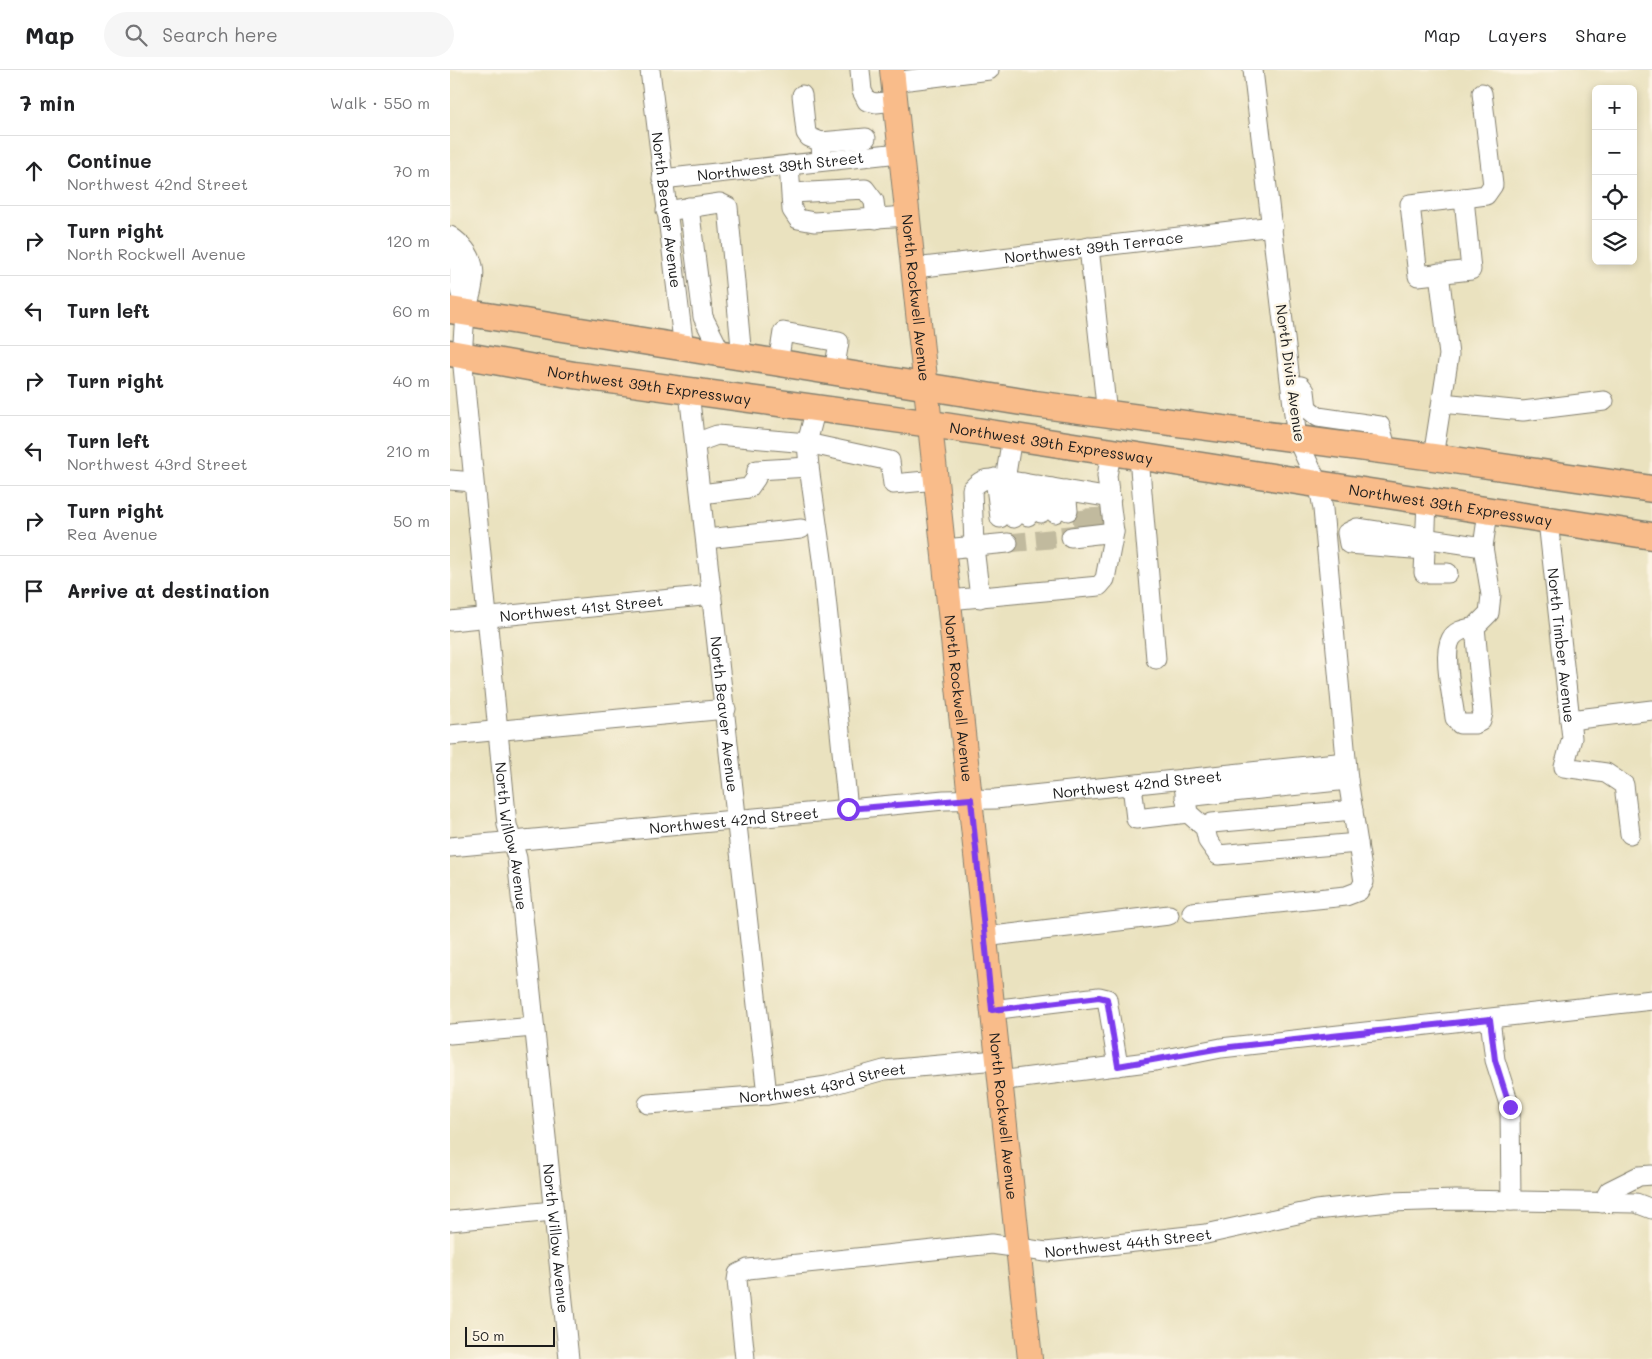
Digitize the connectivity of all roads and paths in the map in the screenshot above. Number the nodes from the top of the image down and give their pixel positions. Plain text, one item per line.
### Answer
1 (650, 70) edge
2 (860, 70) edge
3 (989, 70) edge
4 (1253, 70) edge
5 (893, 84) edge
6 (1482, 93) dead end
7 (802, 95) dead end
8 (866, 138) dead end
9 (821, 142) junction
10 (899, 153) junction
11 (822, 161) junction
12 (788, 165) junction
13 (662, 178) junction
14 (792, 193) junction
15 (1464, 198) junction
16 (689, 207) junction
17 (666, 211) junction
18 (908, 216) junction
19 (876, 219) junction
20 (1273, 226) junction
21 (450, 236) edge
22 (450, 240) edge
23 (1089, 247) junction
24 (915, 268) junction
25 (697, 273) junction
26 (1439, 273) junction
27 (675, 276) junction
28 (458, 312) edge
29 (738, 319) junction
30 (706, 323) junction
31 (684, 349) junction
32 (456, 355) edge
33 (732, 356) junction
34 (1291, 385) junction
35 (927, 388) junction
36 (689, 392) junction
37 (1604, 401) dead end
38 (1442, 403) junction
39 (816, 408) junction
40 (1108, 415) junction
41 (931, 424) junction
42 (1012, 437) junction
43 (1297, 439) junction
44 (695, 443) junction
45 (807, 443) junction
46 (1382, 450) junction
47 (1112, 453) junction
48 (1139, 457) junction
49 (1433, 457) junction
50 (809, 467) junction
51 (450, 480) edge
52 (937, 480) junction
53 (473, 482) junction
54 (1319, 486) junction
55 (1652, 489) edge
56 (701, 494) junction
57 (1427, 502) junction
58 (1058, 507) junction
59 (1488, 512) junction
60 (1548, 521) junction
61 (801, 528) dead end
62 (706, 539) junction
63 (1652, 539) edge
64 (1004, 542) tunnel mouth
65 (1426, 545) junction
66 (974, 547) junction
67 (1484, 547) junction
68 (944, 550) junction
69 (1448, 573) dead end
70 (712, 595) junction
71 (980, 598) junction
72 (949, 600) junction
73 (486, 618) junction
74 (450, 621) edge
75 (1475, 627) dead end
76 (1156, 660) dead end
77 (726, 709) junction
78 (1652, 710) edge
79 (1570, 720) junction
80 (499, 730) junction
81 (450, 735) edge
82 (1347, 771) junction
83 (1132, 785) junction
84 (971, 799) junction
85 (1191, 808) junction
86 (848, 809) junction
87 (1353, 810) junction
88 (737, 820) junction
89 (1630, 834) dead end
90 (512, 842) junction
91 (1358, 843) junction
92 (450, 848) edge
93 (1192, 912) dead end
94 (1169, 915) dead end
95 (984, 937) junction
96 (1652, 1000) edge
97 (992, 1010) junction
98 (1490, 1019) junction
99 (534, 1027) junction
100 (450, 1034) edge
101 (1118, 1066) junction
102 (998, 1070) junction
103 (767, 1095) junction
104 (648, 1104) dead end
105 (1652, 1175) edge
106 (1511, 1201) junction
107 (1602, 1203) junction
108 (1652, 1209) edge
109 (554, 1212) junction
110 (450, 1220) edge
111 (1017, 1248) junction
112 (569, 1359) edge
113 (745, 1359) edge
114 (1030, 1359) edge

1 - 13 street, North Beaver Avenue
2 - 5 street
3 - 5 street
4 - 20 street, North Divis Avenue
5 - 10 main road, North Rockwell Avenue
6 - 15 street
7 - 9 street
8 - 9 street
9 - 11 street
10 - 11 street, Northwest 39th Street
10 - 18 main road, North Rockwell Avenue
11 - 12 street, Northwest 39th Street
12 - 13 street, Northwest 39th Street
12 - 14 street
13 - 17 street, North Beaver Avenue
14 - 19 street
14 - 19 street
15 - 26 street
15 - 26 street
16 - 17 street
16 - 25 street
16 - 29 street
17 - 27 street, North Beaver Avenue
18 - 19 street
18 - 24 main road, North Rockwell Avenue
20 - 23 street, Northwest 39th Terrace
20 - 34 street, North Divis Avenue
21 - 28 street
22 - 28 street
23 - 24 street, Northwest 39th Terrace
23 - 40 street
24 - 35 main road, North Rockwell Avenue
25 - 27 street
25 - 30 street
26 - 38 street
27 - 31 street, North Beaver Avenue
28 - 31 highway
28 - 32 street, North Willow Avenue
29 - 30 street
29 - 33 street
30 - 33 street
31 - 33 highway
32 - 36 highway, Northwest 39th Expressway
32 - 53 street, North Willow Avenue
33 - 35 highway
34 - 43 street, North Divis Avenue
34 - 46 street
35 - 40 highway
35 - 41 main road, North Rockwell Avenue
36 - 39 highway, Northwest 39th Expressway
36 - 44 street, North Beaver Avenue
37 - 38 street
38 - 49 street
39 - 41 highway, Northwest 39th Expressway
39 - 45 street
40 - 43 highway
41 - 42 highway, Northwest 39th Expressway
41 - 52 main road, North Rockwell Avenue
42 - 47 highway, Northwest 39th Expressway
42 - 58 street
43 - 46 highway
43 - 54 street, North Divis Avenue
44 - 45 street
44 - 56 street, North Beaver Avenue
45 - 50 street
45 - 52 street
46 - 49 highway
47 - 48 highway, Northwest 39th Expressway
47 - 58 street
48 - 54 highway, Northwest 39th Expressway
48 - 76 street
49 - 55 highway
50 - 56 street
50 - 86 street
51 - 53 street
52 - 68 main road, North Rockwell Avenue
53 - 73 street, North Willow Avenue
54 - 57 highway, Northwest 39th Expressway
54 - 82 street, North Divis Avenue
56 - 62 street, North Beaver Avenue
57 - 59 highway, Northwest 39th Expressway
57 - 65 street
58 - 66 street
58 - 71 street
59 - 60 highway, Northwest 39th Expressway
59 - 67 street
60 - 63 highway, Northwest 39th Expressway
60 - 79 street, North Timber Avenue
61 - 62 street
62 - 70 street, North Beaver Avenue
64 - 66 street
65 - 67 street
65 - 69 street
66 - 68 street
66 - 71 street
67 - 75 street
68 - 72 main road, North Rockwell Avenue
70 - 73 street, Northwest 41st Street
70 - 77 street, North Beaver Avenue
71 - 72 street
72 - 84 main road, North Rockwell Avenue
73 - 74 street, Northwest 41st Street
73 - 80 street, North Willow Avenue
77 - 80 street
77 - 88 street, North Beaver Avenue
78 - 79 street
79 - 89 street, North Timber Avenue
80 - 81 street
80 - 90 street, North Willow Avenue
82 - 85 street, Northwest 42nd Street
82 - 87 street, North Divis Avenue
83 - 84 street, Northwest 42nd Street
83 - 85 street, Northwest 42nd Street
83 - 85 street
84 - 86 street, Northwest 42nd Street
84 - 95 main road, North Rockwell Avenue
85 - 87 street
85 - 91 street
86 - 88 street, Northwest 42nd Street
87 - 91 street, North Divis Avenue
88 - 90 street, Northwest 42nd Street
88 - 103 street, North Beaver Avenue
90 - 92 street, Northwest 42nd Street
90 - 99 street, North Willow Avenue
91 - 93 street, North Divis Avenue
94 - 95 street
95 - 97 main road, North Rockwell Avenue
96 - 98 street, Northwest 43rd Street
97 - 101 street
97 - 102 main road, North Rockwell Avenue
98 - 101 street, Northwest 43rd Street
98 - 106 street
99 - 100 street
99 - 109 street, North Willow Avenue
101 - 102 street, Northwest 43rd Street
102 - 103 street, Northwest 43rd Street
102 - 111 main road, North Rockwell Avenue
103 - 104 street, Northwest 43rd Street
105 - 107 street
106 - 107 street, Northwest 44th Street
106 - 111 street, Northwest 44th Street
107 - 108 street, Northwest 44th Street
109 - 110 street
109 - 112 street, North Willow Avenue
111 - 113 street, Northwest 44th Street
111 - 114 main road, North Rockwell Avenue

